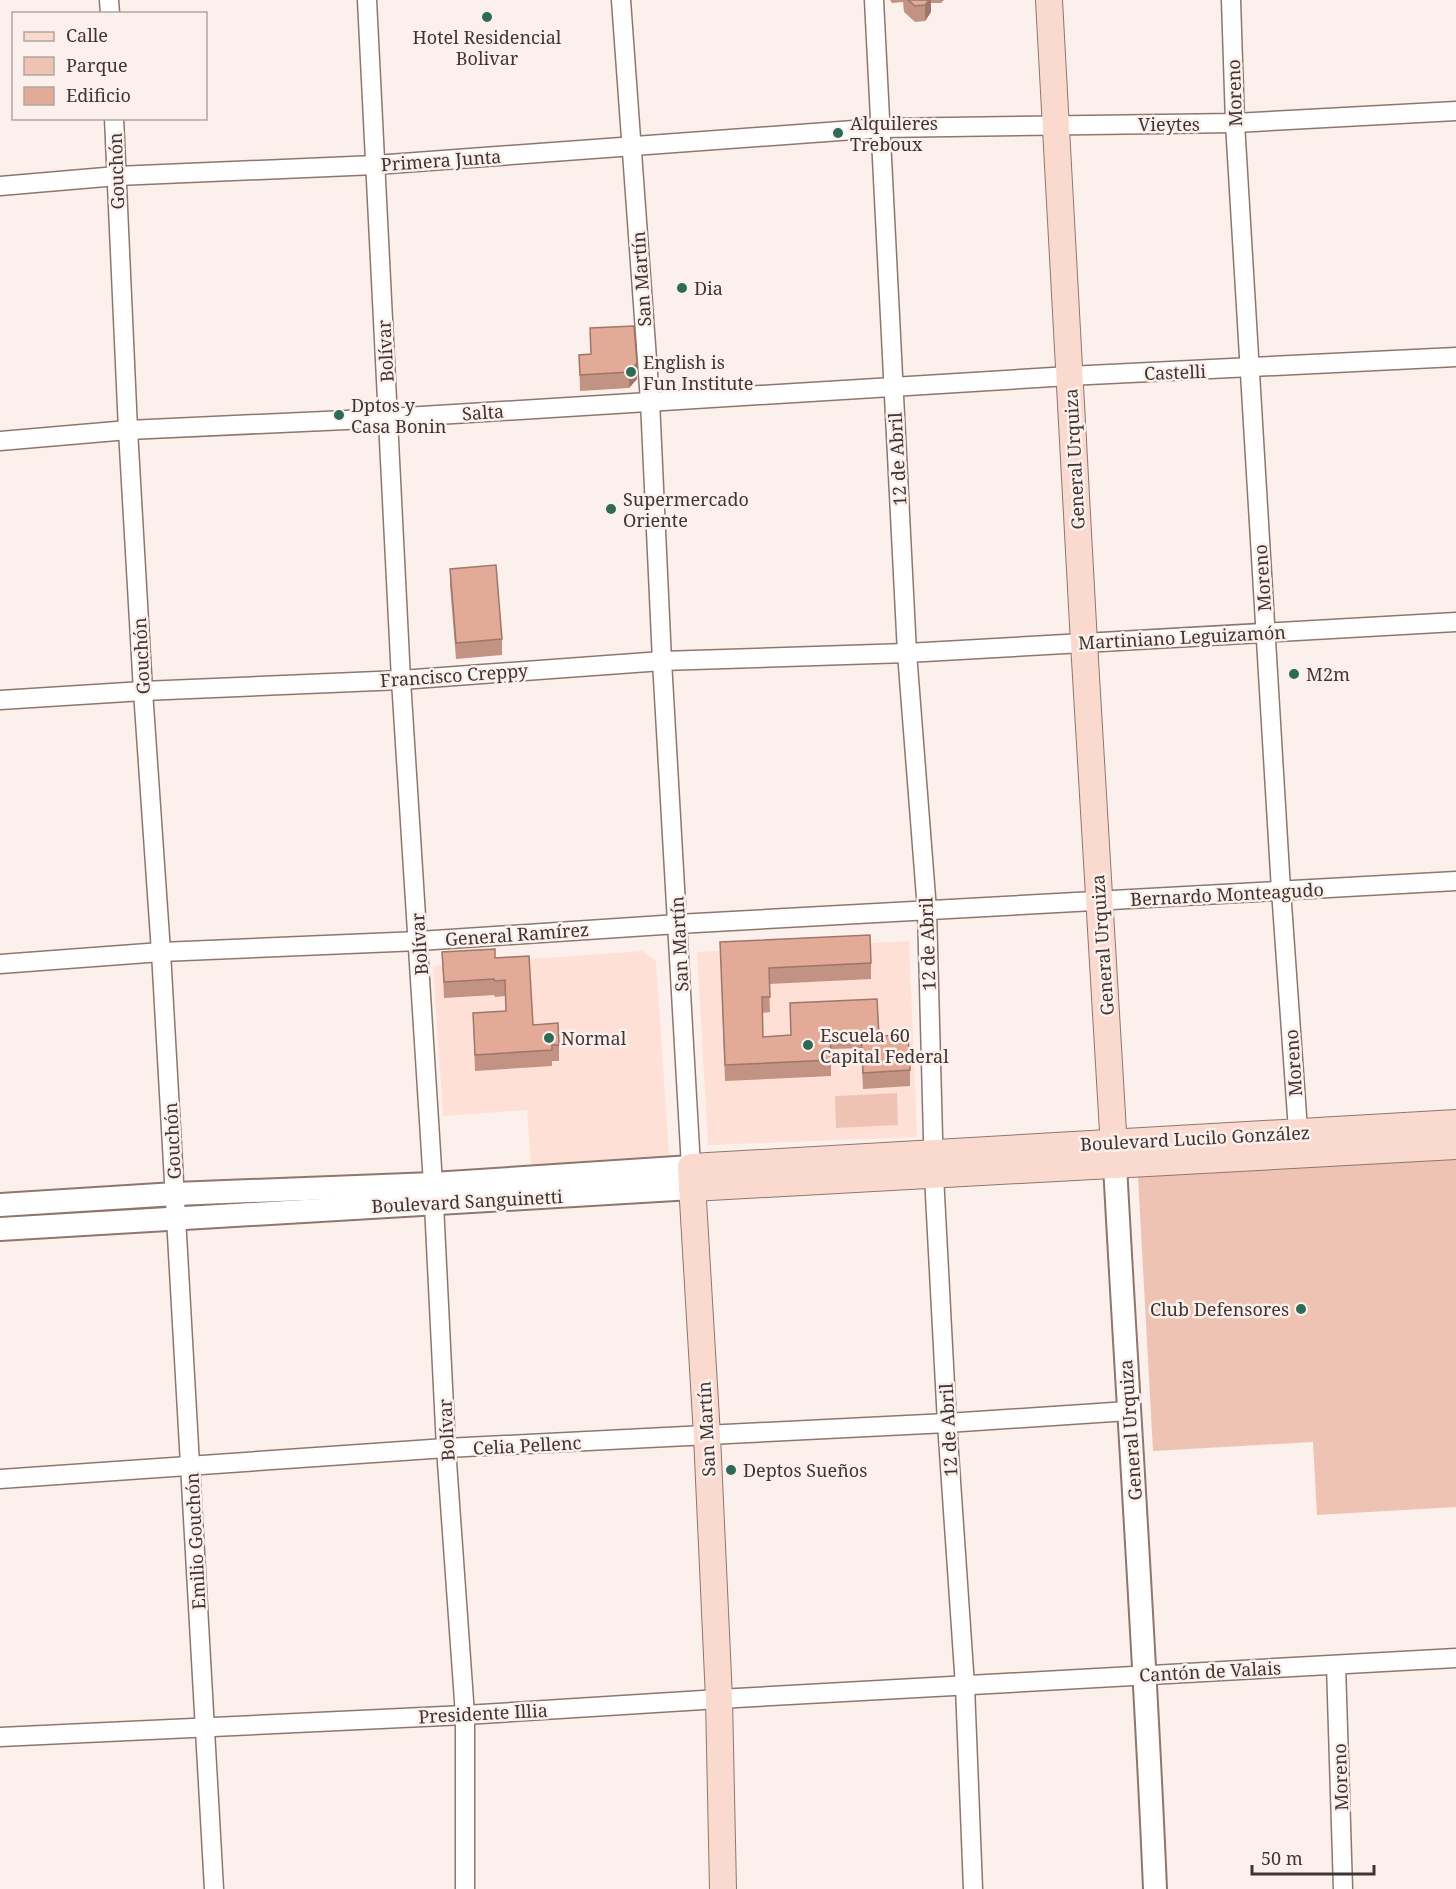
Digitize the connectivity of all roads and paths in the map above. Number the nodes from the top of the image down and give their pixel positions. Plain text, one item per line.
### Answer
1 (367, 0) edge
2 (621, 0) edge
3 (874, 0) edge
4 (1049, 0) edge
5 (1231, 0) edge
6 (1456, 111) edge
7 (114, 120) edge
8 (1235, 123) junction
9 (1054, 125) junction
10 (881, 128) junction
11 (631, 146) junction
12 (375, 165) junction
13 (117, 176) junction
14 (0, 186) edge
15 (1456, 357) edge
16 (1250, 369) junction
17 (1070, 376) junction
18 (894, 388) junction
19 (650, 401) junction
20 (389, 418) junction
21 (128, 430) junction
22 (0, 441) edge
23 (1456, 622) edge
24 (1266, 633) junction
25 (1084, 643) junction
26 (907, 653) junction
27 (662, 661) junction
28 (401, 680) junction
29 (143, 691) junction
30 (0, 700) edge
31 (1456, 881) edge
32 (1281, 890) junction
33 (1099, 901) junction
34 (927, 910) junction
35 (678, 924) junction
36 (418, 941) junction
37 (161, 952) junction
38 (0, 964) edge
39 (1456, 1123) edge
40 (1299, 1143) junction
41 (1456, 1146) edge
42 (1114, 1154) junction
43 (934, 1165) junction
44 (691, 1177) junction
45 (434, 1193) junction
46 (175, 1194) junction
47 (0, 1205) edge
48 (176, 1218) junction
49 (0, 1229) edge
50 (1128, 1411) junction
51 (947, 1423) junction
52 (707, 1436) junction
53 (446, 1448) junction
54 (190, 1466) junction
55 (0, 1479) edge
56 (1456, 1658) edge
57 (1336, 1665) junction
58 (1146, 1674) junction
59 (965, 1686) junction
60 (719, 1699) junction
61 (465, 1715) junction
62 (205, 1728) junction
63 (0, 1737) edge
64 (214, 1889) edge
65 (465, 1889) edge
66 (723, 1889) edge
67 (973, 1889) edge
68 (1155, 1889) edge
69 (1343, 1889) edge

1 - 12 street, Bolívar
2 - 11 street, San Martín
3 - 10 street, 12 de Abril
4 - 9 main road, General Urquiza
5 - 8 street, Moreno
6 - 8 street, Vieytes
7 - 13 street, Gouchón
8 - 9 street, Vieytes
8 - 16 street, Moreno
9 - 10 street, Vieytes
9 - 17 main road, General Urquiza
10 - 11 street, Primera Junta
10 - 18 street, 12 de Abril
11 - 12 street, Primera Junta
11 - 19 street, San Martín
12 - 13 street, Primera Junta
12 - 20 street, Bolívar
13 - 14 street, Primera Junta
13 - 21 street, Gouchón
15 - 16 street, Castelli
16 - 17 street, Castelli
16 - 24 street, Moreno
17 - 18 street, Castelli
17 - 25 main road, General Urquiza
18 - 19 street, Salta
18 - 26 street, 12 de Abril
19 - 20 street, Salta
19 - 27 street, San Martín
20 - 21 street, Salta
20 - 28 street, Bolívar
21 - 22 street, Salta
21 - 29 street, Gouchón
23 - 24 street, Martiniano Leguizamón
24 - 25 street, Martiniano Leguizamón
24 - 32 street, Moreno
25 - 26 street, Martiniano Leguizamón
25 - 33 main road, General Urquiza
26 - 27 street, Francisco Creppy
26 - 34 street, 12 de Abril
27 - 28 street, Francisco Creppy
27 - 35 street, San Martín
28 - 29 street, Francisco Creppy
28 - 36 street, Bolívar
29 - 30 street, Francisco Creppy
29 - 37 street, Gouchón
31 - 32 street, Bernardo Monteagudo
32 - 33 street, Bernardo Monteagudo
32 - 40 street, Moreno
33 - 34 street, Bernardo Monteagudo
33 - 42 main road, General Urquiza
34 - 35 street, General Ramírez
34 - 43 street, 12 de Abril
35 - 36 street, General Ramírez
35 - 44 street, San Martín
36 - 37 street, General Ramírez
36 - 45 street, Bolívar
37 - 38 street, General Ramírez
37 - 46 street, Gouchón
39 - 40 main road, Boulevard Lucilo González
40 - 41 main road, Boulevard Lucilo González
40 - 42 main road, Boulevard Lucilo González
42 - 43 main road, Boulevard Lucilo González
42 - 50 street, General Urquiza
43 - 44 main road, Boulevard Sanguinetti
43 - 51 street, 12 de Abril
44 - 45 street, Boulevard Sanguinetti
44 - 52 main road, San Martín
45 - 46 street, Boulevard Sanguinetti
45 - 48 street, Boulevard Sanguinetti
45 - 53 street, Bolívar
46 - 47 street, Boulevard Sanguinetti
46 - 48 street, Emilio Gouchón
48 - 49 street, Boulevard Sanguinetti
48 - 54 street, Emilio Gouchón
50 - 51 street, Celia Pellenc
50 - 58 street, General Urquiza
51 - 52 street, Celia Pellenc
51 - 59 street, 12 de Abril
52 - 53 street, Celia Pellenc
52 - 60 main road, San Martín
53 - 54 street, Celia Pellenc
53 - 61 street, Bolívar
54 - 55 street, Celia Pellenc
54 - 62 street, Emilio Gouchón
56 - 57 street, Cantón de Valais
57 - 58 street, Cantón de Valais
57 - 69 street, Moreno
58 - 59 street, Cantón de Valais
58 - 68 street, General Urquiza
59 - 60 street, Presidente Illia
59 - 67 street, 12 de Abril
60 - 61 street, Presidente Illia
60 - 66 main road, San Martín
61 - 62 street, Presidente Illia
61 - 65 street, Bolívar
62 - 63 street, Presidente Illia
62 - 64 street, Emilio Gouchón

